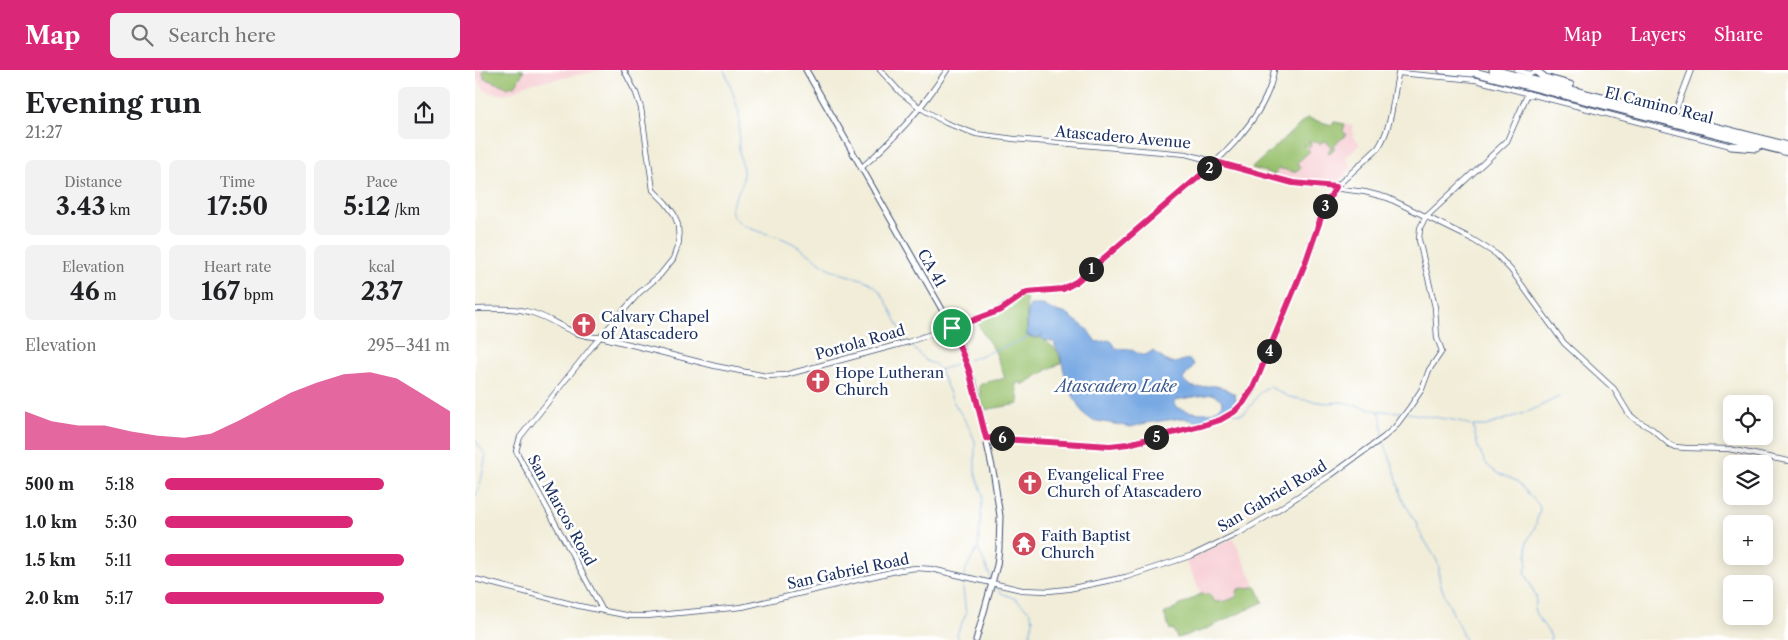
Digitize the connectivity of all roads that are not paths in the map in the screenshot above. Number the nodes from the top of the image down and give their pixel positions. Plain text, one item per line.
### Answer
1 (624, 70) edge
2 (805, 70) edge
3 (880, 70) edge
4 (947, 70) edge
5 (1274, 70) edge
6 (1442, 70) edge
7 (1466, 70) edge
8 (1493, 70) edge
9 (1517, 70) edge
10 (1691, 70) edge
11 (1537, 71) edge
12 (1399, 72) edge
13 (1481, 74) junction
14 (1528, 93) junction
15 (1625, 104) junction
16 (1677, 107) dead end
17 (920, 108) junction
18 (1731, 146) joint
19 (1788, 146) edge
20 (1788, 153) edge
21 (1216, 162) junction
22 (861, 168) junction
23 (1336, 187) junction
24 (1427, 217) junction
25 (475, 309) edge
26 (952, 328) junction
27 (601, 337) junction
28 (986, 438) junction
29 (1788, 461) edge
30 (475, 579) edge
31 (992, 583) junction
32 (603, 611) junction
33 (976, 640) edge

1 - 27 street, San Marcos Road
2 - 22 main road, CA 41 / CA 41
3 - 17 street, Atascadero Avenue
4 - 17 street
5 - 21 street, Portola Road
6 - 13 highway
7 - 13 highway, El Camino Real
8 - 15 highway, El Camino Real
9 - 11 street
10 - 16 street
11 - 15 highway
12 - 14 street
12 - 23 street
13 - 20 highway, El Camino Real
14 - 18 street
14 - 24 street, San Gabriel Road
15 - 19 highway, El Camino Real
17 - 21 street, Atascadero Avenue
17 - 22 street
18 - 20 highway
21 - 23 street, Atascadero Avenue
21 - 26 street, Portola Road
22 - 26 main road, CA 41 / CA 41
23 - 24 street, Atascadero Avenue
23 - 28 street
24 - 29 street, Atascadero Avenue
24 - 31 street, San Gabriel Road
25 - 27 street, Portola Road
26 - 27 street, Portola Road
26 - 28 main road, CA 41 / CA 41
27 - 32 street, San Marcos Road
28 - 31 main road, CA 41 / CA 41
30 - 32 street, San Gabriel Road
31 - 32 street, San Gabriel Road
31 - 33 main road, CA 41 / CA 41

